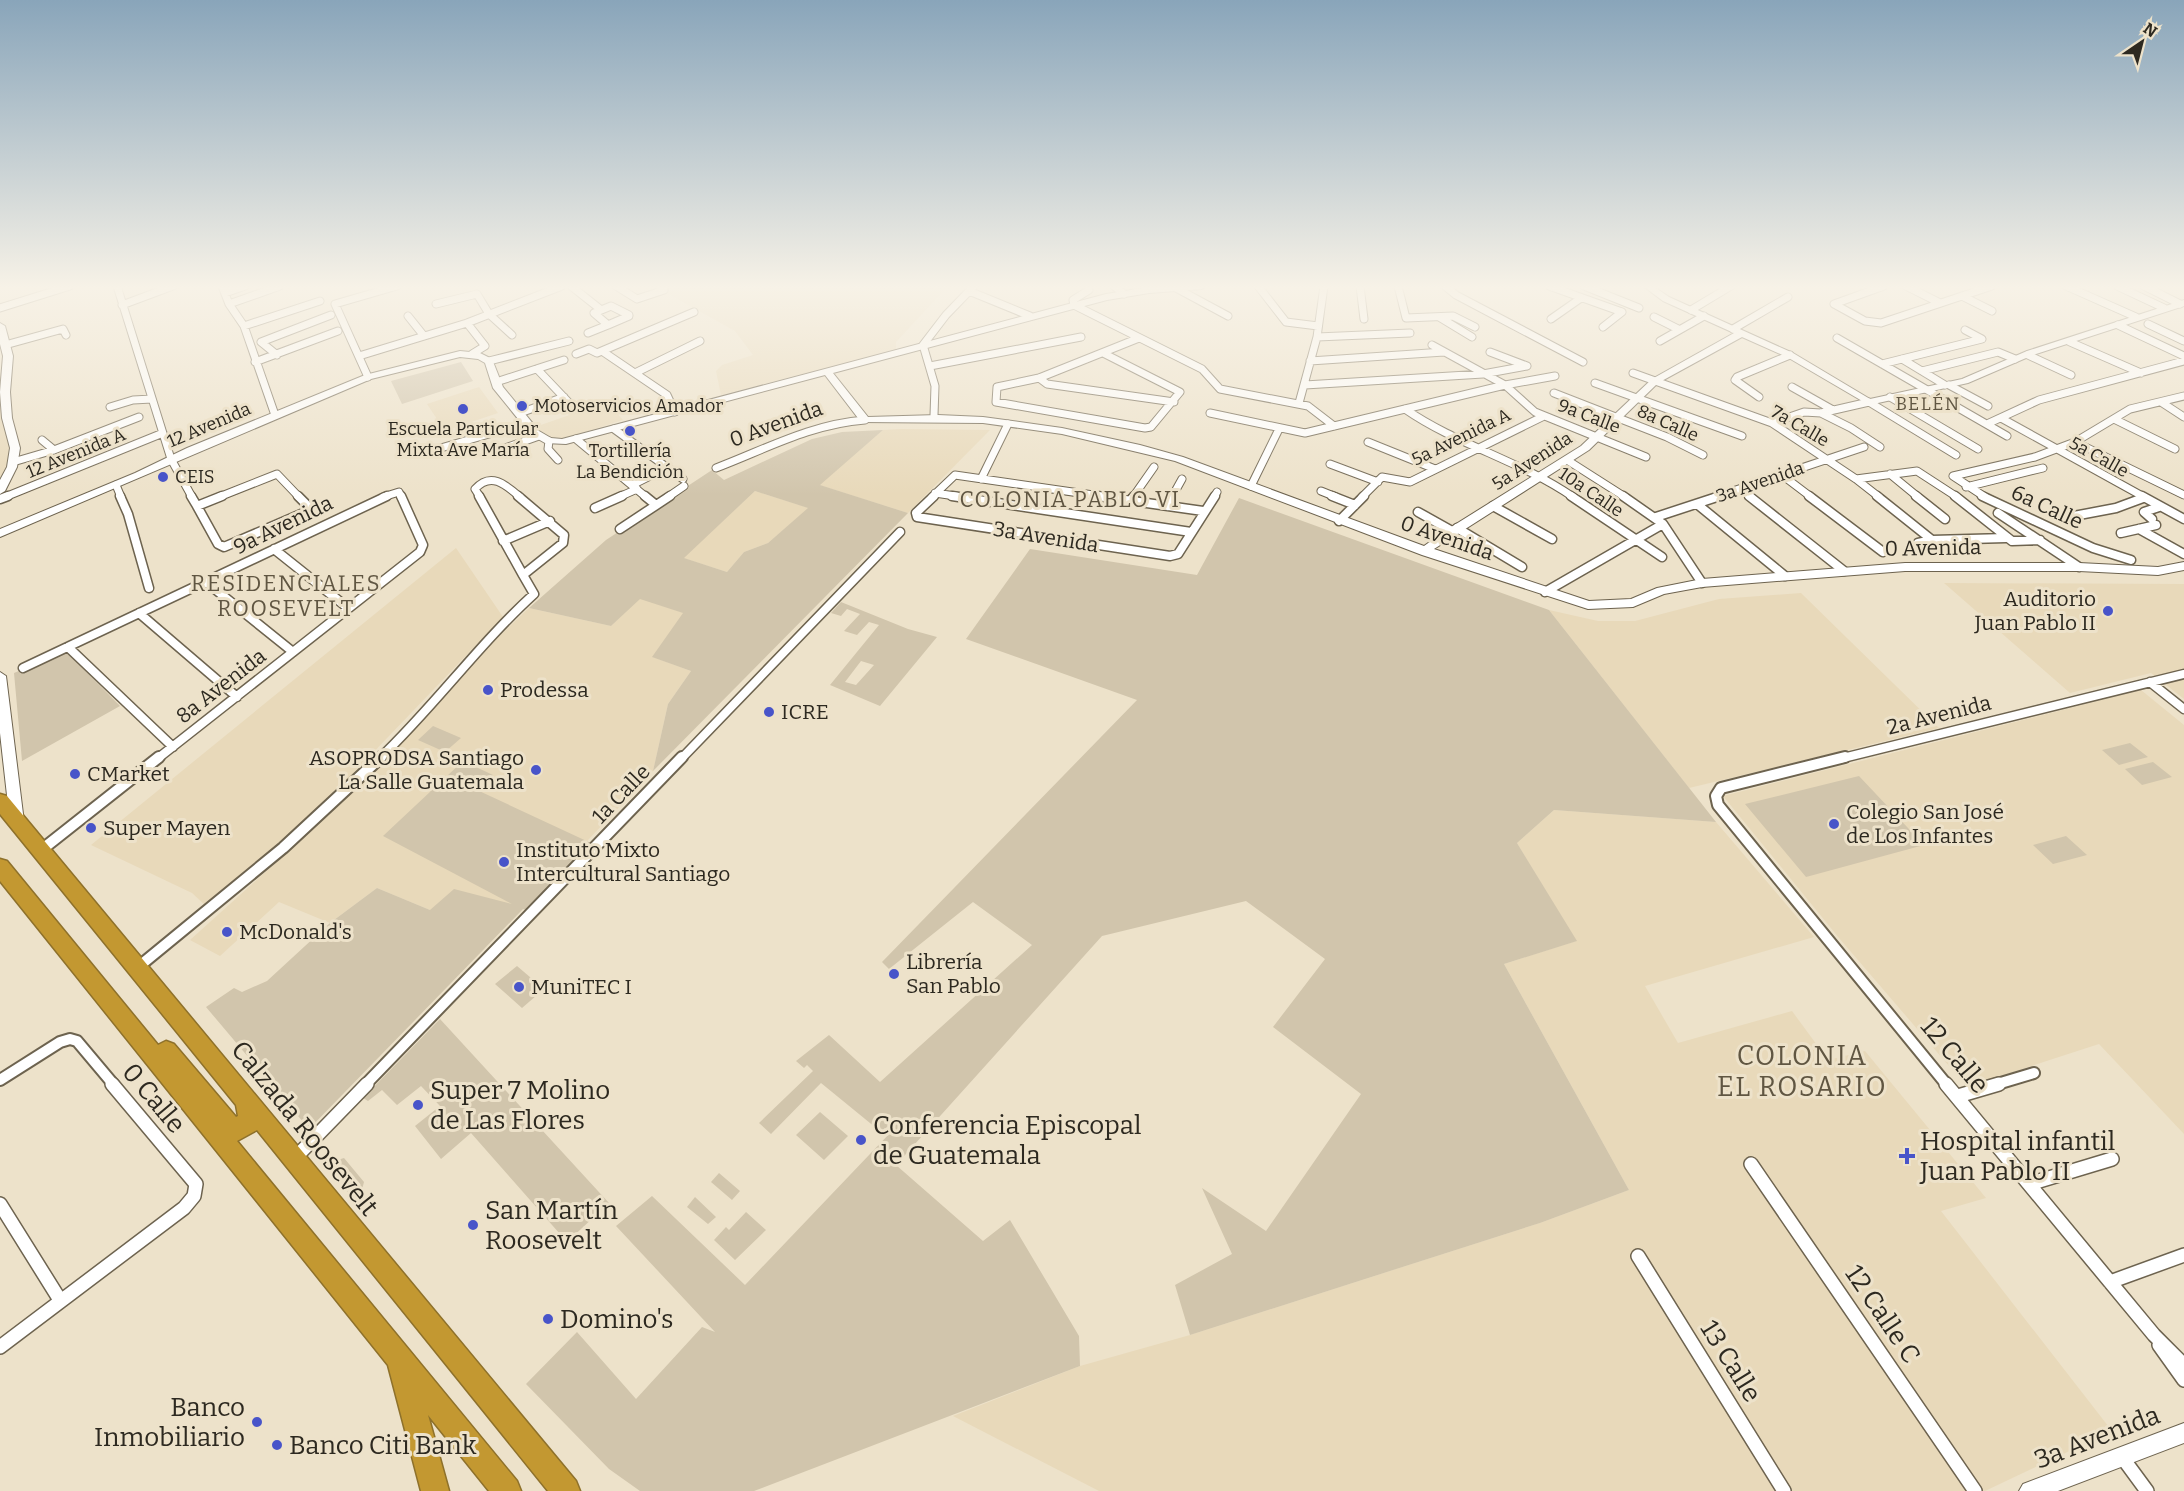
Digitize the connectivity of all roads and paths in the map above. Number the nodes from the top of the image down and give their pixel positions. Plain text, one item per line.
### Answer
1 (7, 356) edge
2 (139, 356) edge
3 (253, 356) edge
4 (275, 356) edge
5 (358, 356) edge
6 (454, 356) edge
7 (476, 356) edge
8 (508, 356) edge
9 (609, 356) edge
10 (670, 356) edge
11 (886, 356) edge
12 (927, 356) edge
13 (984, 356) edge
14 (1096, 356) edge
15 (1108, 356) edge
16 (1175, 356) edge
17 (1312, 356) edge
18 (1392, 356) edge
19 (1452, 356) edge
20 (1499, 356) edge
21 (1571, 356) edge
22 (1697, 356) edge
23 (1790, 356) joint
24 (1867, 356) edge
25 (1916, 356) edge
26 (1984, 356) edge
27 (2008, 356) edge
28 (2026, 356) edge
29 (2029, 356) edge
30 (2101, 356) edge
31 (1902, 359) junction
32 (2015, 359) junction
33 (564, 360) dead end
34 (489, 361) junction
35 (1310, 361) junction
36 (2184, 361) edge
37 (255, 362) junction
38 (1583, 362) dead end
39 (1882, 364) junction
40 (2175, 365) junction
41 (930, 366) junction
42 (537, 369) junction
43 (1922, 370) junction
44 (2184, 370) edge
45 (828, 372) junction
46 (635, 373) junction
47 (1633, 373) dead end
48 (2141, 373) junction
49 (1483, 374) junction
50 (2071, 375) dead end
51 (1555, 376) dead end
52 (368, 377) junction
53 (1039, 378) junction
54 (1655, 381) junction
55 (496, 382) junction
56 (1595, 383) dead end
57 (1305, 385) junction
58 (1505, 385) junction
59 (1947, 385) junction
60 (1792, 387) dead end
61 (1924, 389) junction
62 (1554, 393) dead end
63 (2184, 396) edge
64 (564, 397) junction
65 (1759, 397) dead end
66 (1890, 397) junction
67 (1636, 398) junction
68 (152, 399) junction
69 (1174, 402) junction
70 (1869, 402) junction
71 (2162, 402) junction
72 (1299, 403) junction
73 (1988, 406) dead end
74 (110, 408) dead end
75 (575, 409) dead end
76 (1406, 409) junction
77 (1833, 410) junction
78 (675, 412) junction
79 (520, 413) junction
80 (1210, 413) dead end
81 (1821, 413) junction
82 (275, 415) junction
83 (934, 415) dead end
84 (1544, 416) junction
85 (140, 417) dead end
86 (1615, 417) junction
87 (2184, 417) edge
88 (2001, 418) junction
89 (2114, 419) junction
90 (865, 420) junction
91 (527, 423) junction
92 (1772, 423) junction
93 (1008, 424) junction
94 (1987, 424) junction
95 (1334, 426) junction
96 (614, 429) junction
97 (1279, 429) junction
98 (163, 434) junction
99 (1595, 436) junction
100 (1742, 436) dead end
101 (2007, 436) dead end
102 (544, 439) junction
103 (576, 439) junction
104 (42, 440) dead end
105 (1368, 442) dead end
106 (2074, 442) junction
107 (1478, 447) junction
108 (1864, 447) dead end
109 (1880, 447) dead end
110 (1978, 449) dead end
111 (2175, 449) dead end
112 (54, 450) junction
113 (2056, 450) junction
114 (497, 451) dead end
115 (427, 452) dead end
116 (1703, 455) dead end
117 (1956, 455) dead end
118 (1646, 457) dead end
119 (171, 459) junction
120 (1827, 459) junction
121 (558, 460) dead end
122 (1567, 460) junction
123 (13, 464) junction
124 (1330, 464) dead end
125 (1154, 467) dead end
126 (716, 468) dead end
127 (2043, 468) dead end
128 (1435, 469) junction
129 (660, 471) dead end
130 (1890, 474) junction
131 (1782, 475) junction
132 (1540, 476) junction
133 (981, 479) junction
134 (1182, 479) dead end
135 (1856, 479) junction
136 (1378, 482) junction
137 (116, 485) junction
138 (1251, 486) junction
139 (634, 487) junction
140 (1966, 487) junction
141 (1742, 489) junction
142 (0, 491) edge
143 (1322, 491) dead end
144 (1217, 492) dead end
145 (935, 494) junction
146 (2184, 495) edge
147 (2143, 498) junction
148 (0, 499) edge
149 (1130, 501) junction
150 (1697, 504) junction
151 (656, 505) junction
152 (1354, 505) junction
153 (196, 506) junction
154 (1167, 506) junction
155 (1493, 506) junction
156 (2159, 507) junction
157 (595, 508) dead end
158 (1203, 511) junction
159 (1418, 512) dead end
160 (1998, 513) dead end
161 (1656, 517) junction
162 (2063, 518) dead end
163 (1945, 519) dead end
164 (2184, 519) edge
165 (550, 521) junction
166 (1339, 521) junction
167 (1663, 524) junction
168 (620, 529) dead end
169 (2139, 529) junction
170 (1455, 530) junction
171 (900, 532) dead end
172 (1191, 532) junction
173 (2121, 533) dead end
174 (0, 534) edge
175 (2006, 538) junction
176 (1552, 539) dead end
177 (1635, 539) junction
178 (1932, 540) junction
179 (2040, 540) junction
180 (503, 541) junction
181 (1918, 543) dead end
182 (423, 548) joint
183 (274, 549) junction
184 (1426, 552) junction
185 (1882, 552) dead end
186 (2184, 554) edge
187 (1662, 557) dead end
188 (2131, 560) dead end
189 (2184, 566) edge
190 (1522, 567) dead end
191 (2079, 567) junction
192 (1844, 571) junction
193 (523, 575) junction
194 (1785, 576) junction
195 (206, 582) junction
196 (1702, 583) junction
197 (149, 588) dead end
198 (1545, 592) junction
199 (348, 608) junction
200 (139, 613) junction
201 (68, 647) junction
202 (293, 652) junction
203 (23, 668) dead end
204 (2184, 674) edge
205 (0, 676) edge
206 (2150, 682) junction
207 (237, 697) junction
208 (2184, 709) edge
209 (173, 747) junction
210 (0, 801) edge
211 (1718, 805) joint
212 (17, 822) junction
213 (40, 851) junction
214 (0, 867) edge
215 (66, 947) junction
216 (137, 968) junction
217 (2034, 1073) dead end
218 (0, 1080) edge
219 (1958, 1096) junction
220 (247, 1101) junction
221 (294, 1159) junction
222 (2112, 1159) dead end
223 (1751, 1164) dead end
224 (2029, 1184) junction
225 (0, 1204) edge
226 (2184, 1255) edge
227 (1638, 1256) dead end
228 (2110, 1282) junction
229 (60, 1300) junction
230 (2154, 1335) junction
231 (0, 1347) edge
232 (399, 1358) junction
233 (2184, 1365) edge
234 (2184, 1380) edge
235 (2184, 1433) edge
236 (2122, 1457) junction
237 (435, 1491) edge
238 (507, 1491) edge
239 (566, 1491) edge
240 (1784, 1491) edge
241 (1975, 1491) edge
242 (2030, 1491) edge
243 (2147, 1491) edge

1 - 123 street
2 - 68 street
3 - 37 street
4 - 37 street
5 - 52 street
6 - 52 street, 12 Avenida
7 - 34 street
8 - 34 street
9 - 46 street
10 - 46 street
11 - 45 street
12 - 41 street
13 - 41 street
14 - 53 street
15 - 69 street
16 - 72 street
17 - 35 street
18 - 35 street
19 - 49 street, 9a Calle
20 - 49 street
21 - 38 street
22 - 54 street, 5a Avenida
23 - 65 street
23 - 70 street
24 - 39 street
25 - 31 street
26 - 43 street
27 - 32 street
28 - 32 street
29 - 50 street
30 - 48 street
31 - 39 street
31 - 43 street
32 - 59 street
33 - 42 street
34 - 55 street
35 - 57 street
36 - 40 street
37 - 82 street
39 - 61 street
40 - 44 street
40 - 48 street
41 - 83 street
42 - 55 street
42 - 64 street
43 - 59 street
45 - 78 street
45 - 90 street
46 - 78 street
47 - 54 street, 7a Calle
48 - 88 street
49 - 57 street
49 - 58 street, 9a Calle
51 - 58 street
52 - 82 street, 12 Avenida
53 - 69 street
53 - 69 street
54 - 67 street, 5a Avenida
54 - 92 street, 7a Calle
55 - 79 street
56 - 67 street
57 - 72 street
58 - 76 street
58 - 84 street, 9a Calle
59 - 61 street
59 - 73 street
60 - 77 street
61 - 66 street
61 - 94 street
62 - 86 street, 8a Calle
63 - 71 street
64 - 75 street
64 - 79 street
66 - 70 street
66 - 110 street
67 - 86 street, 5a Avenida
67 - 100 street
68 - 74 street
68 - 98 street
70 - 77 street
70 - 117 street
71 - 87 street
71 - 89 street
72 - 95 street
76 - 95 street
76 - 107 street, 10a Calle
77 - 81 street
78 - 96 street
79 - 91 street
80 - 97 street
81 - 92 street
81 - 109 street
82 - 119 street, 12 Avenida
84 - 99 street, 9a Calle
84 - 107 street, 5a Avenida A
85 - 112 street
86 - 99 street, 5a Avenida
86 - 116 street, 8a Calle
88 - 94 street
88 - 113 street, 5a Calle
89 - 106 street
89 - 111 street
90 - 93 street, 0 Avenida
90 - 126 street, 0 Avenida
91 - 102 street
91 - 115 street
92 - 120 street, 7a Calle
93 - 133 street
93 - 138 street, 0 Avenida
94 - 101 street
95 - 97 street
96 - 103 street
96 - 151 street
97 - 138 street
98 - 119 street
98 - 148 street, 12 Avenida A
99 - 118 street, 9a Calle
99 - 122 street, 5a Avenida
102 - 103 street
102 - 114 street
102 - 121 street
103 - 139 street
104 - 112 street
105 - 128 street
106 - 113 street
106 - 146 street
107 - 128 street, 5a Avenida A
107 - 132 street, 10a Calle
108 - 120 street, 3a Avenida
112 - 123 street
113 - 140 street, 6a Calle
113 - 147 street, 5a Calle
119 - 137 street, 12 Avenida
119 - 153 street
120 - 131 street, 3a Avenida
120 - 135 street, 7a Calle
122 - 132 street, 5a Avenida
122 - 161 street
123 - 142 street
124 - 136 street
125 - 149 street
127 - 140 street
128 - 136 street, 5a Avenida A
129 - 139 street
130 - 135 street
130 - 163 street
130 - 175 street
131 - 141 street, 3a Avenida
131 - 185 street
132 - 155 street, 5a Avenida
132 - 177 street, 10a Calle
133 - 145 street
133 - 149 street
134 - 154 street
135 - 178 street, 7a Calle
136 - 152 street
137 - 174 street, 12 Avenida
137 - 197 street
138 - 166 street, 0 Avenida
139 - 151 street
139 - 157 street
140 - 188 street, 6a Calle
141 - 150 street, 3a Avenida
141 - 192 street
143 - 152 street
144 - 158 street
145 - 172 street
145 - 172 street, 3a Avenida
147 - 156 street, 5a Calle
147 - 162 street
149 - 154 street
150 - 161 street, 3a Avenida
150 - 194 street
151 - 168 street
152 - 166 street
153 - 153 street
154 - 158 street
155 - 170 street, 5a Avenida
155 - 176 street
156 - 164 street, 5a Calle
156 - 169 street
158 - 172 street
159 - 170 street
160 - 179 street
161 - 167 street
165 - 180 street
165 - 180 street
165 - 193 street
166 - 184 street, 0 Avenida
167 - 177 street
167 - 196 street
169 - 173 street
169 - 186 street
170 - 184 street, 5a Avenida
170 - 190 street
171 - 221 street, 1a Calle
175 - 178 street
175 - 179 street
177 - 187 street, 10a Calle
177 - 198 street
178 - 181 street
179 - 191 street
180 - 193 street
182 - 183 street, 9a Avenida
182 - 199 street, 8a Avenida
183 - 195 street, 9a Avenida
183 - 199 street
184 - 198 street, 0 Avenida
189 - 191 street, 0 Avenida
191 - 192 street, 0 Avenida
192 - 194 street, 0 Avenida
193 - 216 street
194 - 196 street, 0 Avenida
195 - 200 street, 9a Avenida
195 - 202 street
196 - 198 street, 0 Avenida
199 - 202 street, 8a Avenida
200 - 201 street, 9a Avenida
200 - 207 street
201 - 203 street, 9a Avenida
201 - 209 street
202 - 207 street, 8a Avenida
204 - 206 street, 2a Avenida
205 - 212 street
206 - 208 street
206 - 211 street, 2a Avenida
207 - 209 street, 8a Avenida
209 - 213 street, 8a Avenida
210 - 212 highway, Calzada Roosevelt
211 - 219 street, 12 Calle
212 - 213 highway, Calzada Roosevelt
213 - 216 highway, Calzada Roosevelt
214 - 215 highway
215 - 220 highway
215 - 232 highway
216 - 220 highway, Calzada Roosevelt
217 - 219 street
218 - 229 street, 0 Calle
219 - 224 street, 12 Calle
220 - 221 highway, Calzada Roosevelt
221 - 239 highway, Calzada Roosevelt
222 - 224 street
223 - 241 street, 12 Calle C
224 - 228 street, 12 Calle
225 - 229 street
226 - 228 street
227 - 240 street, 13 Calle
228 - 230 street, 12 Calle
229 - 231 street
230 - 233 street, 12 Calle
230 - 234 street, 12 Calle
232 - 237 highway
232 - 238 highway
235 - 236 street, 3a Avenida
236 - 242 street, 3a Avenida
236 - 243 street

